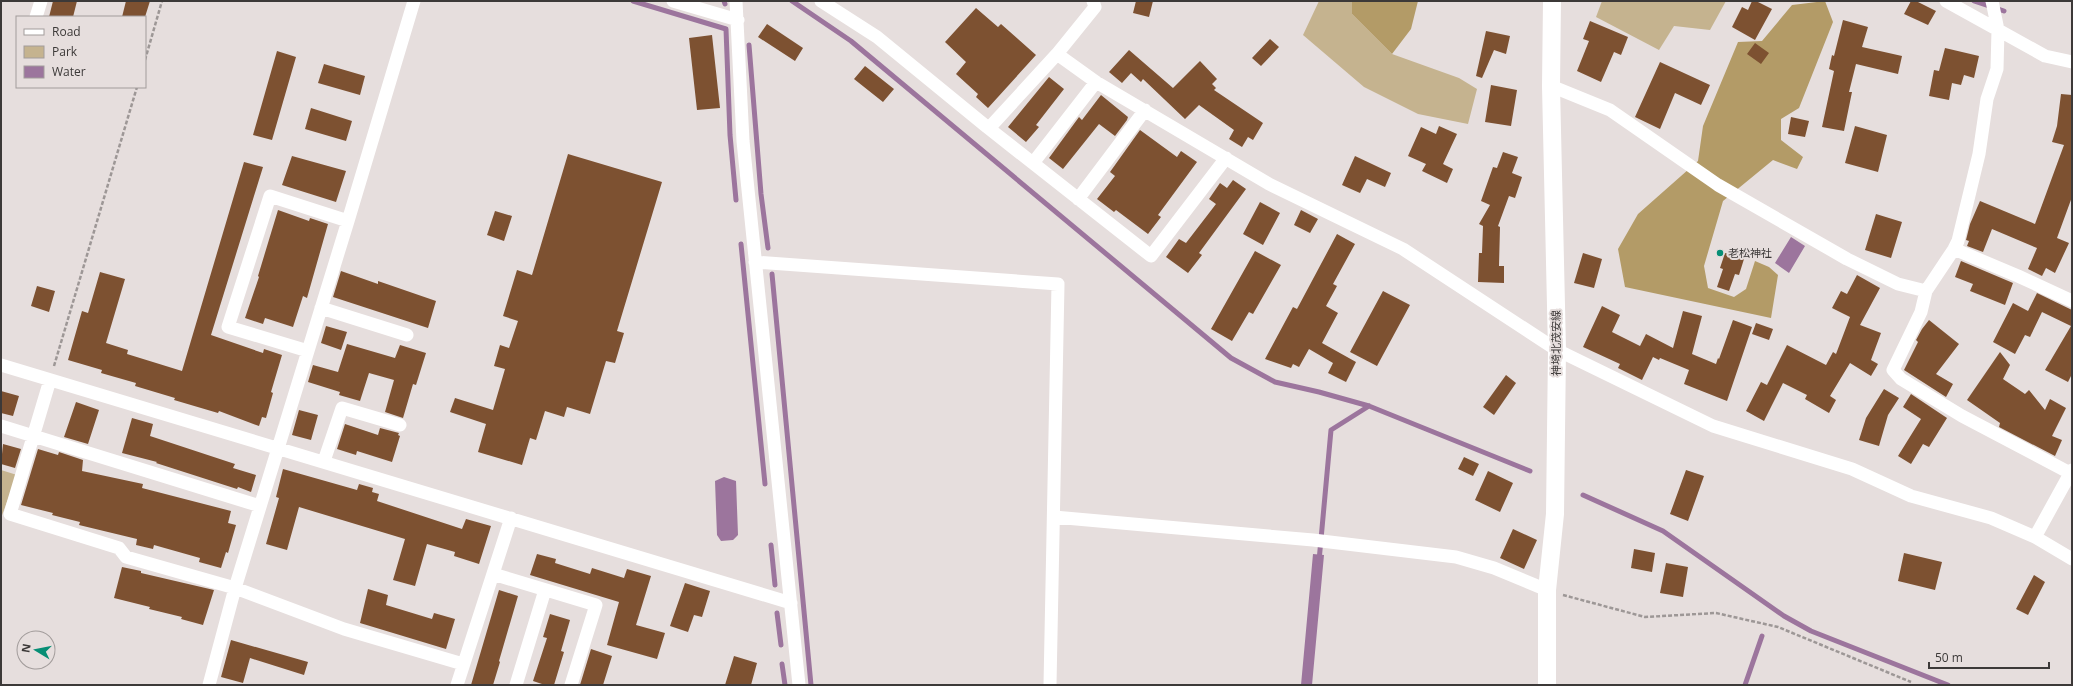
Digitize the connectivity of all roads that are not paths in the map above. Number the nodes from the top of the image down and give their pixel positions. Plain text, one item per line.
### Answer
1 (41, 1) edge
2 (414, 1) edge
3 (673, 1) edge
4 (736, 1) edge
5 (821, 1) edge
6 (1093, 1) edge
7 (1552, 1) edge
8 (1946, 1) edge
9 (1992, 1) edge
10 (36, 16) edge
11 (738, 20) junction
12 (1998, 30) junction
13 (1057, 54) junction
14 (2072, 62) edge
15 (1096, 82) junction
16 (1551, 86) junction
17 (1145, 110) junction
18 (987, 127) junction
19 (1226, 158) junction
20 (1033, 163) junction
21 (1078, 199) junction
22 (348, 221) junction
23 (1954, 249) junction
24 (755, 262) junction
25 (1926, 291) junction
26 (2072, 302) edge
27 (321, 308) junction
28 (407, 335) dead end
29 (1557, 350) junction
30 (308, 351) junction
31 (1, 365) edge
32 (50, 380) junction
33 (400, 425) dead end
34 (1, 426) edge
35 (34, 436) junction
36 (278, 447) junction
37 (324, 461) junction
38 (2072, 472) edge
39 (260, 506) junction
40 (1054, 517) junction
41 (511, 518) junction
42 (2035, 537) junction
43 (2072, 559) edge
44 (493, 574) junction
45 (235, 588) junction
46 (545, 590) junction
47 (1547, 590) junction
48 (791, 603) junction
49 (463, 664) junction
50 (208, 685) edge
51 (457, 685) edge
52 (516, 685) edge
53 (571, 685) edge
54 (799, 685) edge
55 (1050, 685) edge
56 (1547, 685) edge

1 - 10 street
2 - 22 street
3 - 11 street
4 - 11 street
5 - 18 street
6 - 13 street
7 - 16 main road, 神埼北茂安線
8 - 12 street
9 - 12 street
11 - 24 street
12 - 14 street
12 - 23 street
13 - 15 street
13 - 18 street
15 - 17 street
15 - 20 street
16 - 25 street
16 - 29 main road, 神埼北茂安線
17 - 19 street
17 - 21 street
18 - 20 street
19 - 21 street
19 - 29 street
20 - 21 street
22 - 27 street
22 - 30 street
23 - 25 street
23 - 26 street
24 - 40 street
24 - 48 street
25 - 38 street
27 - 28 street
27 - 30 street
29 - 42 street
29 - 47 main road, 神埼北茂安線
30 - 36 street
31 - 32 street
32 - 35 street
32 - 36 street
33 - 37 street
34 - 35 street
35 - 39 street
35 - 45 street
36 - 37 street
36 - 39 street
37 - 41 street
38 - 42 street
39 - 45 street
40 - 47 street
40 - 55 street
41 - 44 street
41 - 48 street
42 - 43 street
44 - 46 street
44 - 49 street
45 - 49 street
45 - 50 street
46 - 52 street
46 - 53 street
47 - 56 main road, 神埼北茂安線
48 - 54 street
49 - 51 street

